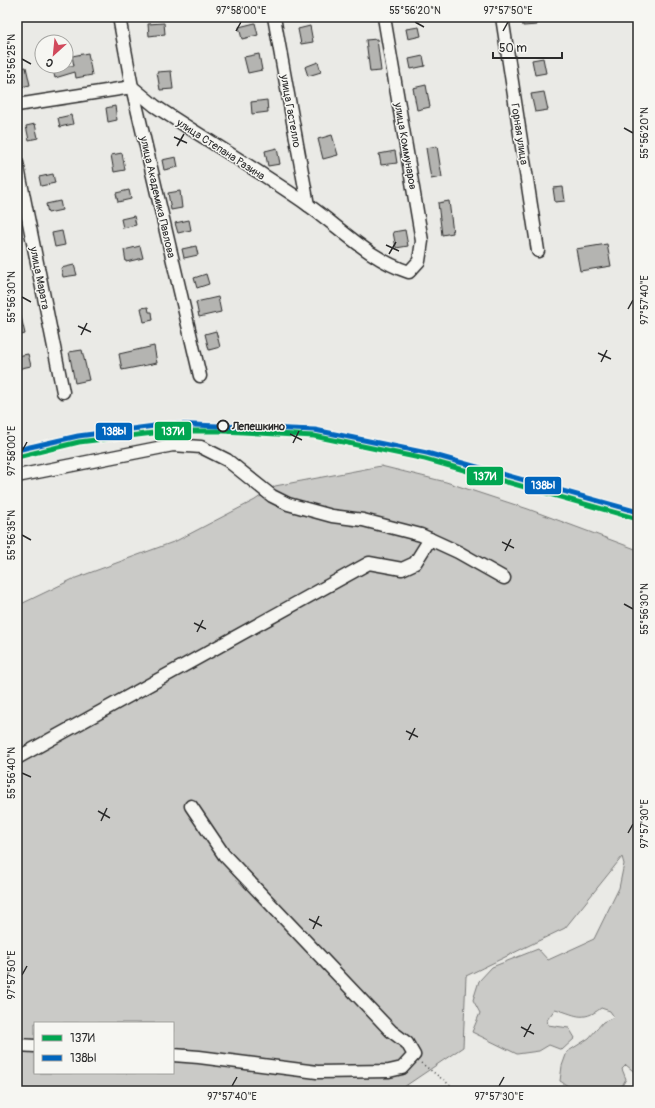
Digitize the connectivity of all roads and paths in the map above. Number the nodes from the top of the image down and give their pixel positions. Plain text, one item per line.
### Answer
1 (119, 17) edge
2 (274, 17) edge
3 (384, 17) edge
4 (502, 17) edge
5 (132, 87) junction
6 (17, 106) edge
7 (17, 163) edge
8 (308, 205) junction
9 (538, 250) dead end
10 (408, 272) joint
11 (200, 376) dead end
12 (63, 392) dead end
13 (17, 476) edge
14 (430, 540) junction
15 (504, 578) dead end
16 (17, 758) edge
17 (191, 806) dead end
18 (17, 1045) edge
19 (34, 1046) edge
20 (174, 1055) edge
21 (414, 1055) junction
22 (458, 1091) edge

1 - 5 street, улица Академика Павлова
2 - 8 street, улица Гастелло
3 - 10 street, улица Коммунаров
4 - 9 street, Горная улица
5 - 6 street
5 - 8 street, улица Степана Разина
5 - 11 street, улица Академика Павлова
7 - 12 street, улица Марата
8 - 10 street, улица Степана Разина
13 - 14 street
14 - 15 street
14 - 16 street
17 - 21 street
18 - 19 street
20 - 21 street
21 - 22 path

